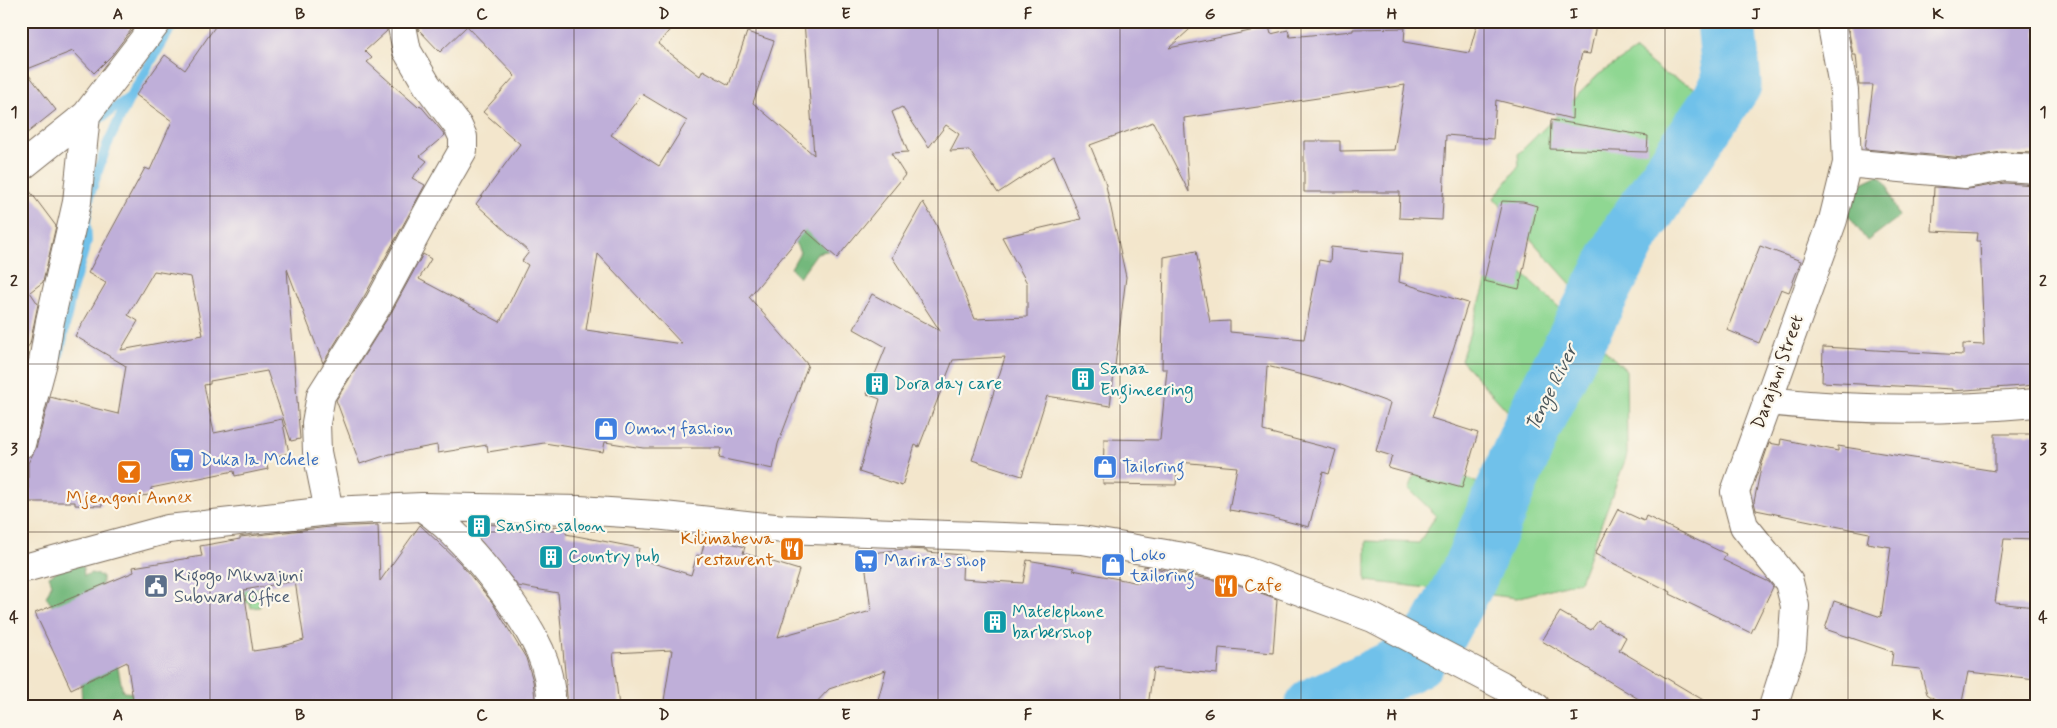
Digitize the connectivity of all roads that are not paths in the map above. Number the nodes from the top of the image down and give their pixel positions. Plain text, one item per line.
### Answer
1 (158, 21) edge
2 (401, 21) edge
3 (1831, 21) edge
4 (86, 115) junction
5 (1847, 164) junction
6 (21, 167) edge
7 (2036, 169) edge
8 (1767, 401) junction
9 (2036, 403) edge
10 (21, 444) edge
11 (422, 507) junction
12 (328, 511) junction
13 (21, 569) edge
14 (552, 707) edge
15 (1536, 707) edge
16 (1773, 707) edge

1 - 4 street
2 - 12 street
3 - 5 street, Darajani Street
4 - 6 street
4 - 10 street
5 - 7 street
5 - 8 street, Darajani Street
8 - 9 street
8 - 16 street, Darajani Street
11 - 12 street
11 - 14 street
11 - 15 street
12 - 13 street

